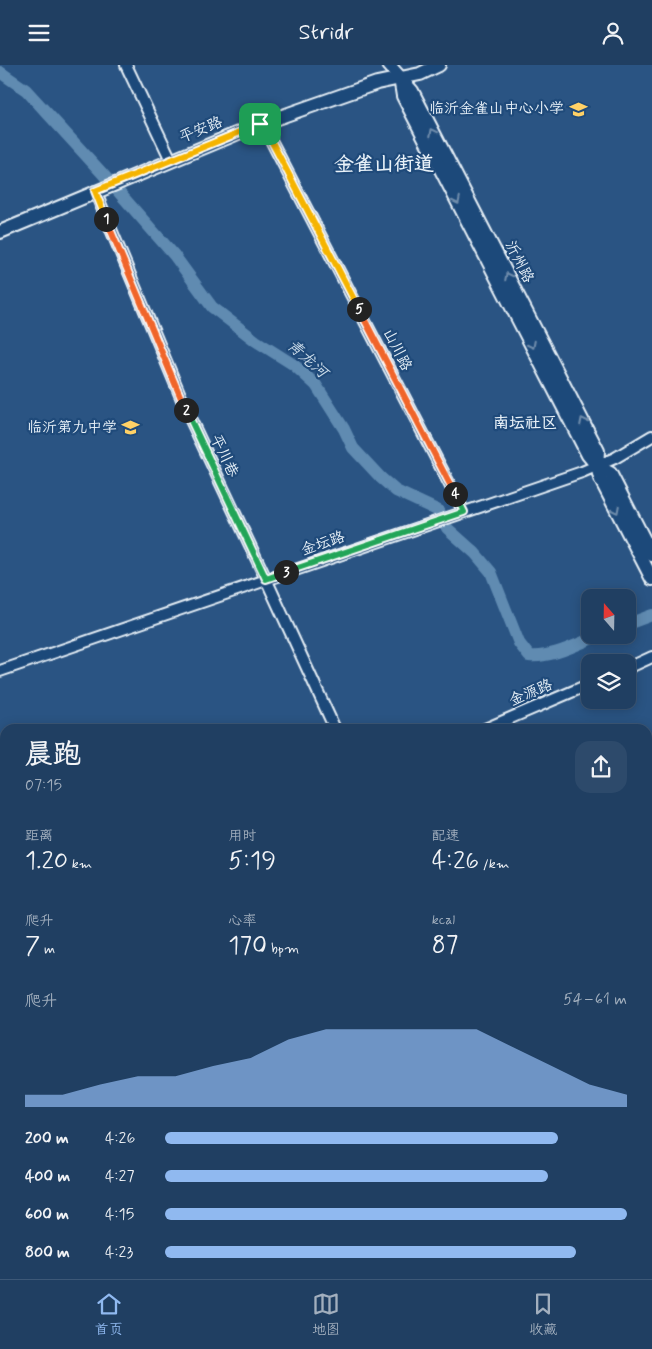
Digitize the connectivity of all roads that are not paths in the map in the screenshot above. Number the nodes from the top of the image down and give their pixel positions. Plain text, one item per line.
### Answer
1 (126, 65) edge
2 (389, 65) edge
3 (397, 65) edge
4 (439, 65) edge
5 (400, 78) junction
6 (262, 123) junction
7 (171, 160) junction
8 (99, 190) junction
9 (0, 232) edge
10 (652, 436) edge
11 (597, 465) junction
12 (464, 512) junction
13 (652, 555) edge
14 (266, 579) junction
15 (652, 579) edge
16 (652, 657) edge
17 (636, 664) edge
18 (0, 671) edge
19 (581, 688) edge
20 (333, 724) edge
21 (496, 724) edge

1 - 7 street
2 - 5 main road, 沂州路
3 - 5 main road, 沂州路
4 - 5 main road, 平安路
5 - 6 main road, 平安路
5 - 11 main road, 沂州路
6 - 7 main road, 平安路
6 - 12 street, 山川路
7 - 8 main road, 平安路
8 - 9 main road
8 - 14 street, 平川巷
10 - 11 street, 金坛路
11 - 12 street, 金坛路
11 - 13 main road
11 -> 15 main road, 沂州路
12 - 14 street, 金坛路
14 - 18 street, 金坛路
14 - 20 street, 平川巷
16 - 17 street
19 - 21 street, 金源路

